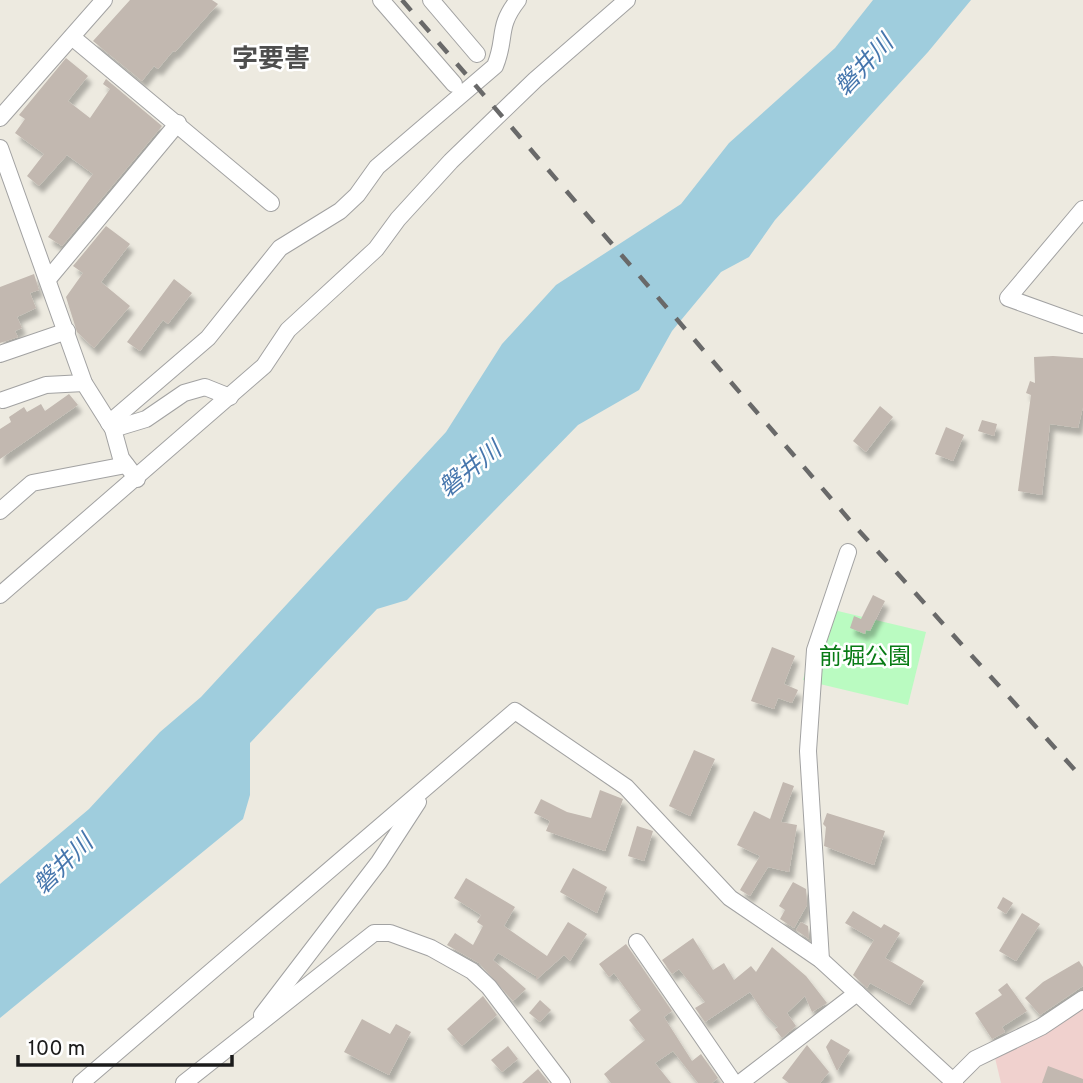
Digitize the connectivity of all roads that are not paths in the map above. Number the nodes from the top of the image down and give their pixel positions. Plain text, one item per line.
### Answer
1 (104, 0) edge
2 (381, 0) edge
3 (431, 0) edge
4 (517, 0) edge
5 (627, 0) edge
6 (72, 37) junction
7 (477, 54) dead end
8 (454, 84) dead end
9 (0, 118) edge
10 (178, 123) junction
11 (0, 148) edge
12 (5, 176) edge
13 (271, 203) dead end
14 (1083, 209) edge
15 (49, 278) junction
16 (1083, 325) edge
17 (67, 331) junction
18 (0, 354) edge
19 (84, 383) junction
20 (230, 397) junction
21 (3, 400) dead end
22 (111, 426) junction
23 (126, 465) junction
24 (136, 479) junction
25 (3, 505) edge
26 (848, 552) dead end
27 (0, 595) edge
28 (427, 787) junction
29 (637, 942) dead end
30 (821, 960) junction
31 (857, 993) junction
32 (1083, 999) edge
33 (249, 1035) junction
34 (954, 1082) edge
35 (81, 1083) edge
36 (184, 1083) edge
37 (562, 1083) edge
38 (734, 1083) edge
39 (740, 1083) edge

1 - 6 street
2 - 8 street
3 - 7 street
4 - 22 street
5 - 20 street
6 - 9 street
6 - 10 street
10 - 13 street
10 - 15 street
11 - 12 street
12 - 15 street
14 - 16 street
15 - 17 street
17 - 18 street
17 - 19 street
19 - 21 street
19 - 22 street
20 - 22 street
20 - 24 street
22 - 23 street
23 - 24 street
23 - 25 street
24 - 27 street
26 - 30 street
28 - 30 street
28 - 33 street
28 - 35 street
29 - 38 street
30 - 31 street
31 - 34 street
31 - 39 street
32 - 34 street
33 - 36 street
33 - 37 street

